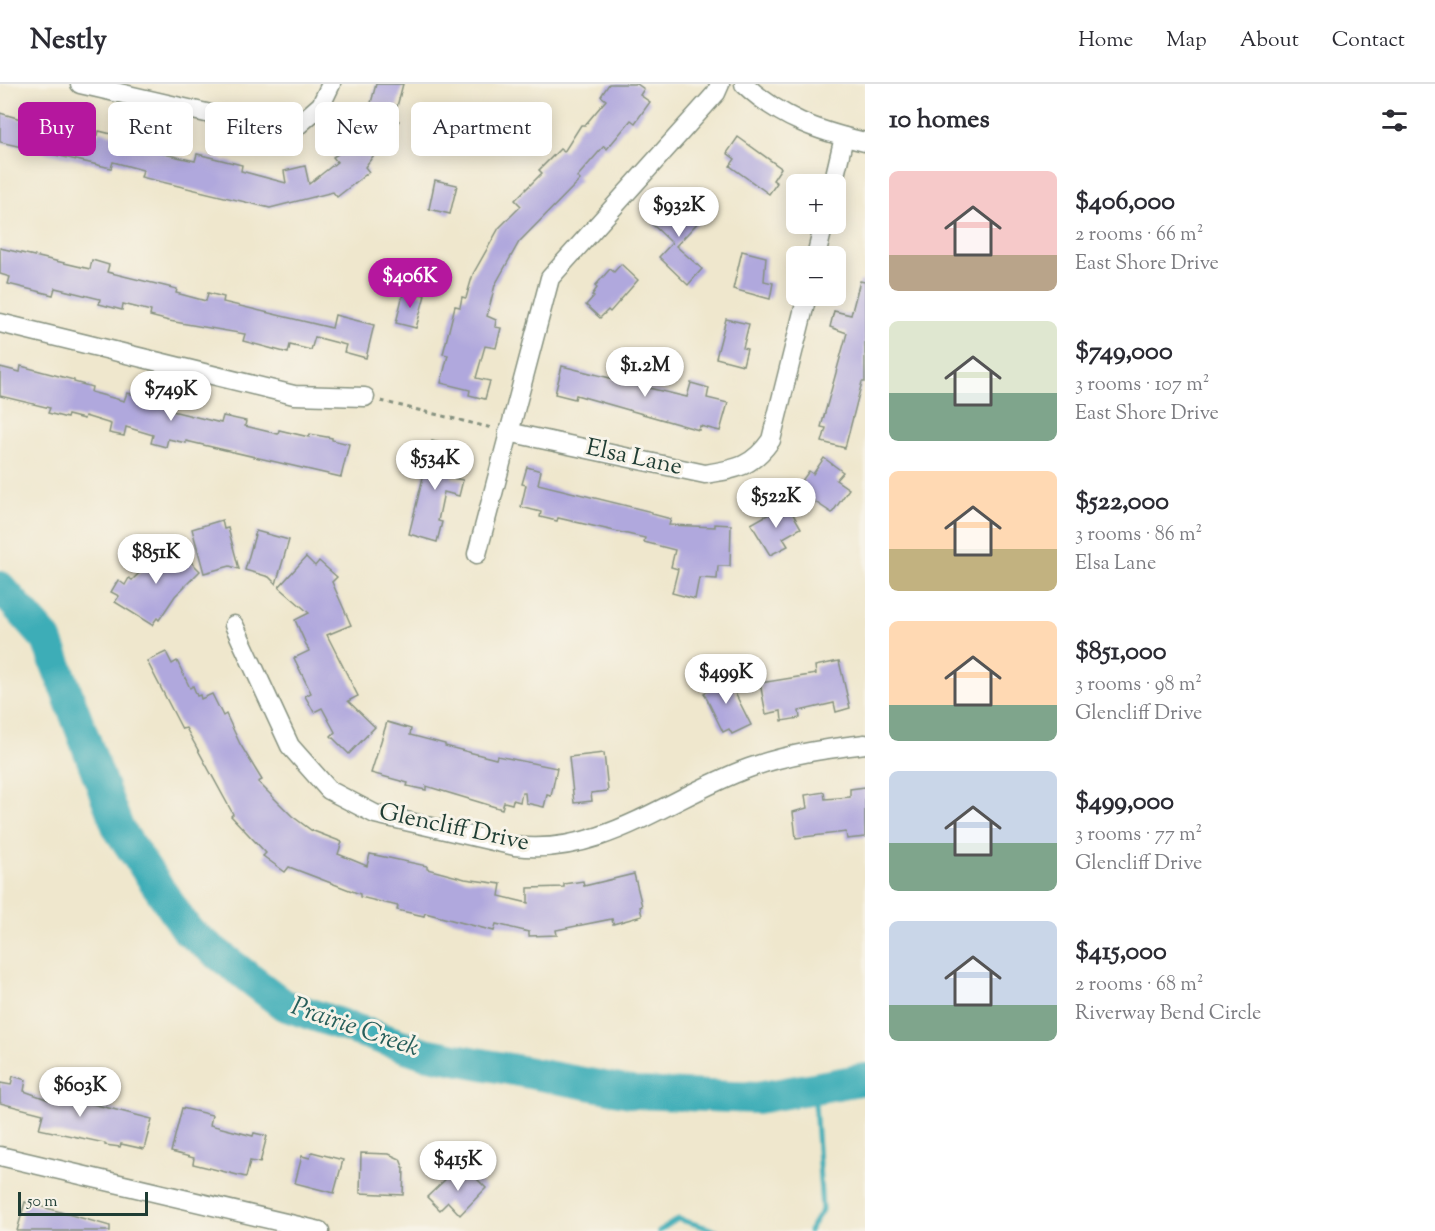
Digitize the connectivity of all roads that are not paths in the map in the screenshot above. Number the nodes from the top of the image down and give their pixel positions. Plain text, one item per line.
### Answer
1 (80, 84) edge
2 (331, 84) edge
3 (720, 84) edge
4 (744, 84) edge
5 (844, 137) junction
6 (865, 142) edge
7 (835, 174) edge
8 (805, 306) edge
9 (0, 323) edge
10 (365, 397) road end
11 (508, 432) junction
12 (477, 554) dead end
13 (234, 625) dead end
14 (865, 744) edge
15 (0, 1156) edge
16 (320, 1231) edge

1 - 2 street
3 - 11 street
4 - 5 street
5 - 6 street
5 - 7 street
8 - 11 street, Elsa Lane
9 - 10 street
11 - 12 street
13 - 14 street, Glencliff Drive
15 - 16 street

